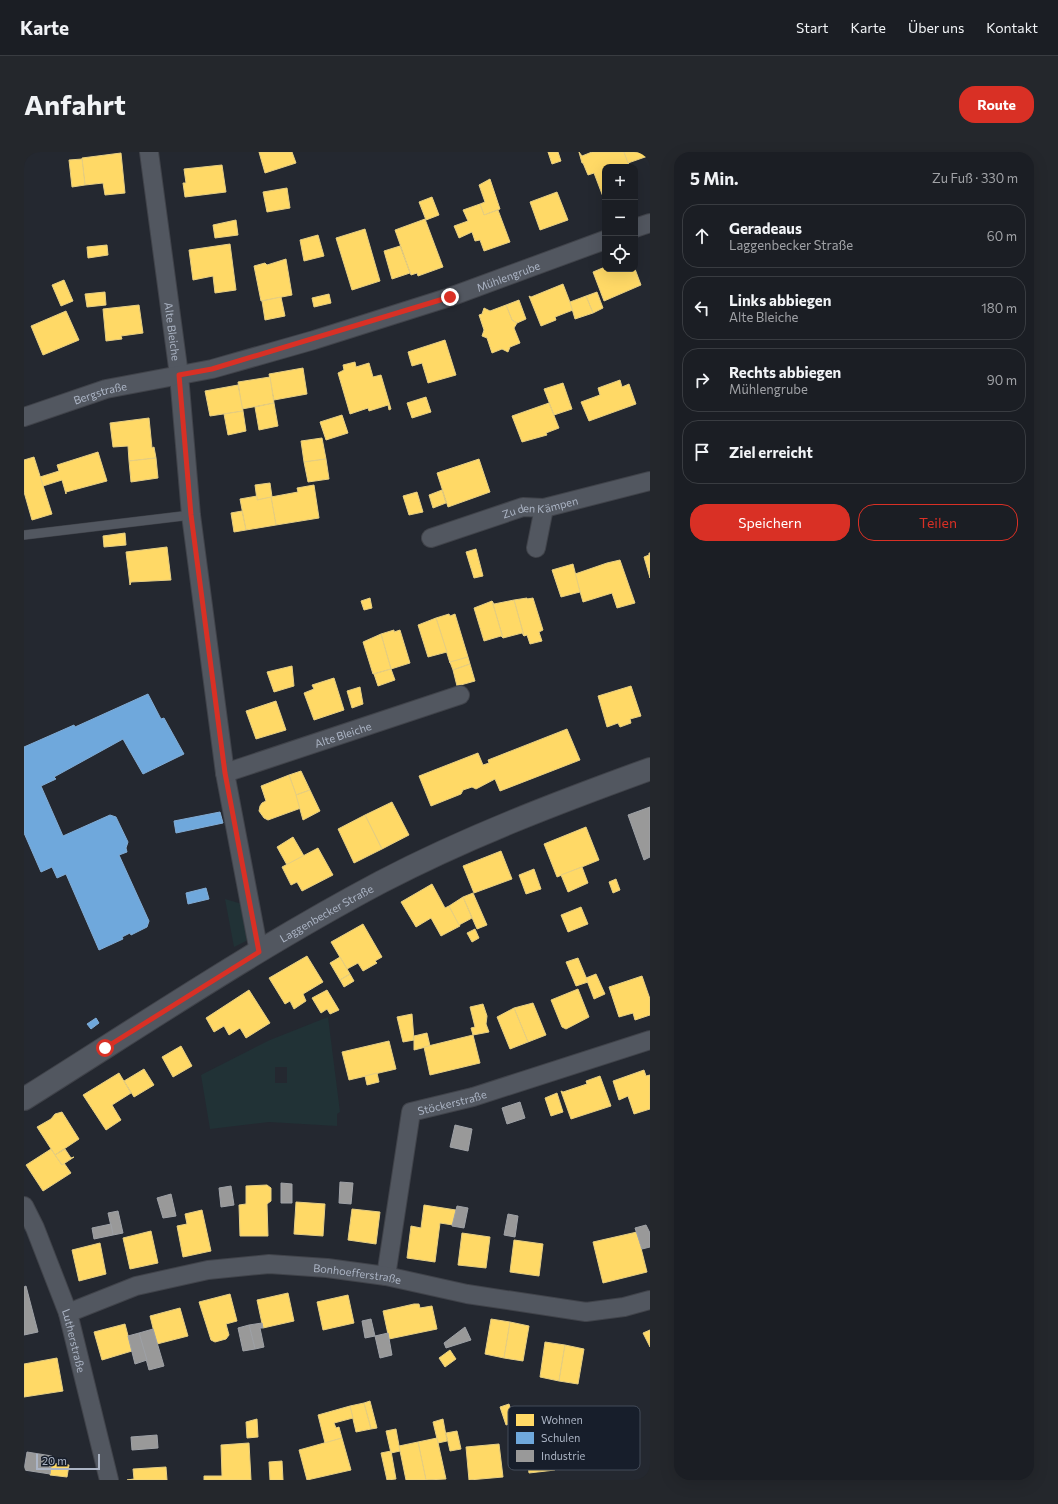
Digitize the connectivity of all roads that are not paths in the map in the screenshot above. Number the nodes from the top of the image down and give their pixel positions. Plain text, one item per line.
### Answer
1 (149, 152) edge
2 (650, 223) edge
3 (638, 227) edge
4 (602, 241) edge
5 (179, 375) junction
6 (24, 417) edge
7 (650, 481) edge
8 (544, 508) junction
9 (191, 515) junction
10 (24, 535) edge
11 (431, 538) dead end
12 (536, 548) dead end
13 (460, 695) dead end
14 (650, 768) edge
15 (225, 773) junction
16 (259, 952) junction
17 (650, 1040) edge
18 (24, 1099) edge
19 (24, 1206) edge
20 (386, 1276) junction
21 (650, 1300) edge
22 (68, 1313) junction
23 (109, 1480) edge

1 - 5 street, Alte Bleiche
2 - 3 street
4 - 5 street, Mühlengrube
5 - 6 street, Bergstraße
5 - 9 street, Alte Bleiche
7 - 8 street, Zu den Kämpen
8 - 11 street, Zu den Kämpen
8 - 12 street
9 - 10 lane
9 - 15 street, Alte Bleiche
13 - 15 street, Alte Bleiche
14 - 16 street, Laggenbecker Straße
15 - 16 street, Alte Bleiche
16 - 18 street, Laggenbecker Straße
17 - 20 street, Stöckerstraße
19 - 22 street, Lutherstraße
20 - 21 street, Bonhoefferstraße
20 - 22 street, Bonhoefferstraße
22 - 23 street, Lutherstraße

